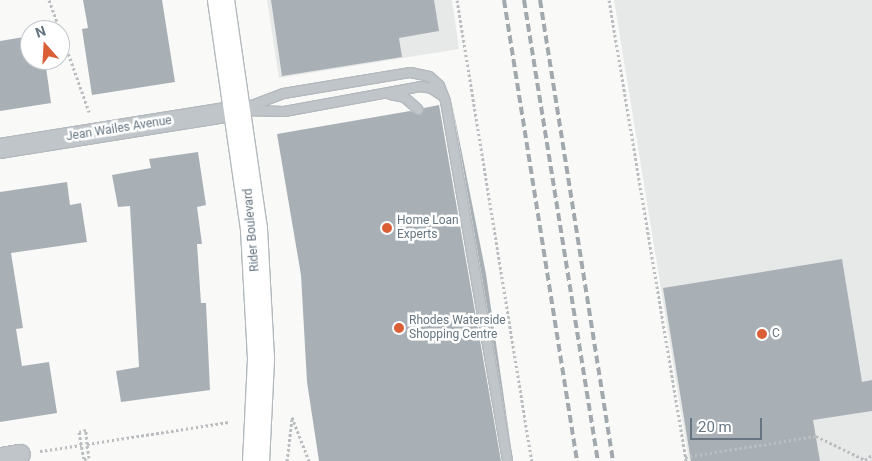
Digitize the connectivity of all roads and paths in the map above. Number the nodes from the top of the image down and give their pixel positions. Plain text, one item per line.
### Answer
1 (49, 0) edge
2 (221, 0) edge
3 (457, 0) edge
4 (609, 0) edge
5 (56, 20) edge
6 (70, 58) edge
7 (377, 94) junction
8 (444, 99) junction
9 (418, 109) dead end
10 (238, 110) junction
11 (97, 133) junction
12 (0, 148) edge
13 (229, 422) dead end
14 (82, 444) junction
15 (87, 444) junction
16 (20, 454) joint
17 (872, 455) edge
18 (0, 457) edge
19 (685, 459) edge
20 (256, 461) edge
21 (287, 461) edge
22 (309, 461) edge
23 (507, 461) edge
24 (532, 461) edge
25 (865, 461) edge

1 - 5 path
2 - 10 street, Rider Boulevard
3 - 24 path
4 - 19 path
6 - 11 path
7 - 8 lane
7 - 9 lane
7 - 10 lane
8 - 10 lane
8 - 23 lane
10 - 11 street, Jean Wailes Avenue
10 - 20 street, Rider Boulevard
11 - 12 street, Jean Wailes Avenue
13 - 15 path
14 - 15 path
14 - 15 path
14 - 16 path
16 - 18 street
17 - 25 path
19 - 25 path
21 - 22 path

